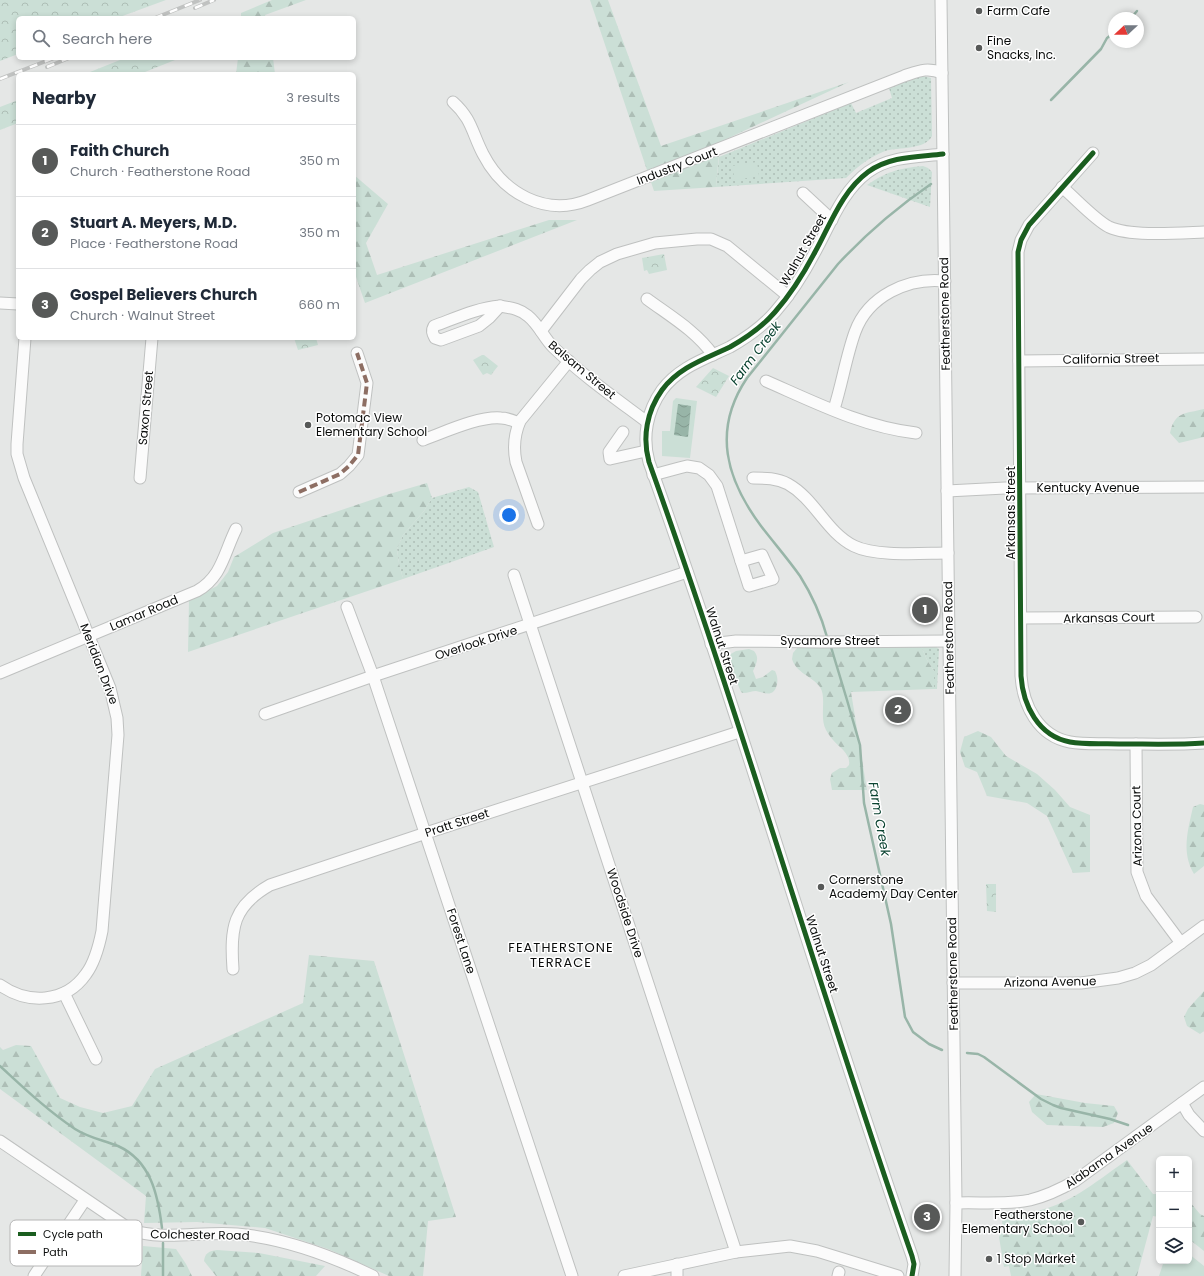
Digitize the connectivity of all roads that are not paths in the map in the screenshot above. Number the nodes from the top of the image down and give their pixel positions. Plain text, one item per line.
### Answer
1 (941, 0) edge
2 (942, 73) junction
3 (453, 102) dead end
4 (1093, 153) dead end
5 (943, 154) junction
6 (1062, 187) junction
7 (803, 193) dead end
8 (832, 220) junction
9 (1204, 232) edge
10 (945, 281) junction
11 (788, 296) junction
12 (647, 299) dead end
13 (0, 303) edge
14 (16, 304) edge
15 (500, 306) junction
16 (541, 332) junction
17 (26, 340) edge
18 (152, 340) edge
19 (357, 353) dead end
20 (713, 355) junction
21 (1204, 359) edge
22 (569, 361) junction
23 (1019, 361) junction
24 (766, 382) dead end
25 (834, 409) junction
26 (647, 422) junction
27 (519, 423) junction
28 (623, 432) dead end
29 (916, 433) dead end
30 (423, 440) dead end
31 (646, 451) junction
32 (653, 475) junction
33 (140, 478) dead end
34 (752, 478) dead end
35 (1204, 487) edge
36 (1021, 488) junction
37 (947, 491) junction
38 (299, 492) dead end
39 (538, 524) dead end
40 (236, 529) dead end
41 (948, 554) junction
42 (741, 561) dead end
43 (687, 572) junction
44 (514, 574) dead end
45 (347, 607) dead end
46 (1196, 617) dead end
47 (1021, 618) junction
48 (530, 625) junction
49 (89, 636) junction
50 (949, 640) junction
51 (711, 644) junction
52 (0, 673) edge
53 (373, 676) junction
54 (265, 714) dead end
55 (739, 732) junction
56 (1204, 743) edge
57 (1136, 744) junction
58 (582, 782) junction
59 (426, 833) junction
60 (1204, 926) edge
61 (1181, 943) junction
62 (233, 968) dead end
63 (953, 983) junction
64 (0, 985) edge
65 (64, 993) junction
66 (96, 1059) dead end
67 (1204, 1087) edge
68 (1182, 1103) junction
69 (1204, 1131) edge
70 (0, 1141) edge
71 (85, 1200) junction
72 (956, 1203) junction
73 (72, 1220) edge
74 (114, 1220) edge
75 (142, 1234) edge
76 (736, 1252) junction
77 (677, 1264) junction
78 (41, 1266) edge
79 (34, 1276) edge
80 (372, 1276) edge
81 (572, 1276) edge
82 (624, 1276) edge
83 (677, 1276) edge
84 (898, 1276) edge
85 (912, 1276) edge
86 (955, 1276) edge

1 - 2 street, Featherstone Road
2 - 3 street, Industry Court
2 - 5 street, Featherstone Road
4 - 6 street, Arkansas Street
5 - 8 street, Walnut Street
5 - 10 street, Featherstone Road
6 - 9 street
6 - 23 street, Arkansas Street
7 - 8 street
8 - 11 street, Walnut Street
10 - 25 street
10 - 37 street, Featherstone Road
11 - 16 street
11 - 20 street, Walnut Street
12 - 20 street
13 - 14 street
15 - 15 street, Balsam Street
15 - 16 street, Balsam Street
16 - 22 street, Balsam Street
17 - 49 street, Meridian Drive
18 - 33 street, Saxon Street
19 - 38 street
20 - 26 street, Walnut Street
21 - 23 street, California Street
22 - 26 street, Balsam Street
22 - 27 street
23 - 36 street, Arkansas Street
24 - 25 street
25 - 29 street
26 - 31 street, Walnut Street
27 - 30 street
27 - 39 street
28 - 31 street
31 - 32 street, Walnut Street
32 - 42 street
32 - 43 street, Walnut Street
34 - 41 street
35 - 36 street, Kentucky Avenue
36 - 37 street, Kentucky Avenue
36 - 47 street, Arkansas Street
37 - 41 street, Featherstone Road
40 - 49 street, Lamar Road
41 - 50 street, Featherstone Road
43 - 48 street, Overlook Drive
43 - 51 street, Walnut Street
44 - 48 street, Woodside Drive
45 - 53 street, Forest Lane
46 - 47 street, Arkansas Court
47 - 57 street, Arkansas Street
48 - 53 street, Overlook Drive
48 - 58 street, Woodside Drive
49 - 52 street, Lamar Road
49 - 65 street, Meridian Drive
50 - 51 street, Sycamore Street
50 - 63 street, Featherstone Road
51 - 55 street, Walnut Street
53 - 54 street, Overlook Drive
53 - 59 street, Forest Lane
55 - 58 street, Pratt Street
55 - 85 street, Walnut Street
56 - 57 street, Arkansas Street
57 - 61 street, Arizona Court
58 - 59 street, Pratt Street
58 - 76 street, Woodside Drive
59 - 62 street, Pratt Street
59 - 81 street, Forest Lane
60 - 61 street, Arizona Avenue
61 - 63 street, Arizona Avenue
63 - 72 street, Featherstone Road
64 - 65 street, Meridian Drive
65 - 66 street
67 - 68 street, Alabama Avenue
68 - 69 street
68 - 72 street, Alabama Avenue
70 - 71 street, Colchester Road
71 - 73 street
71 - 74 street, Colchester Road
72 - 86 street, Featherstone Road
75 - 80 street, Colchester Road
76 - 77 street
76 - 84 street
77 - 82 street
77 - 83 street
78 - 79 street

